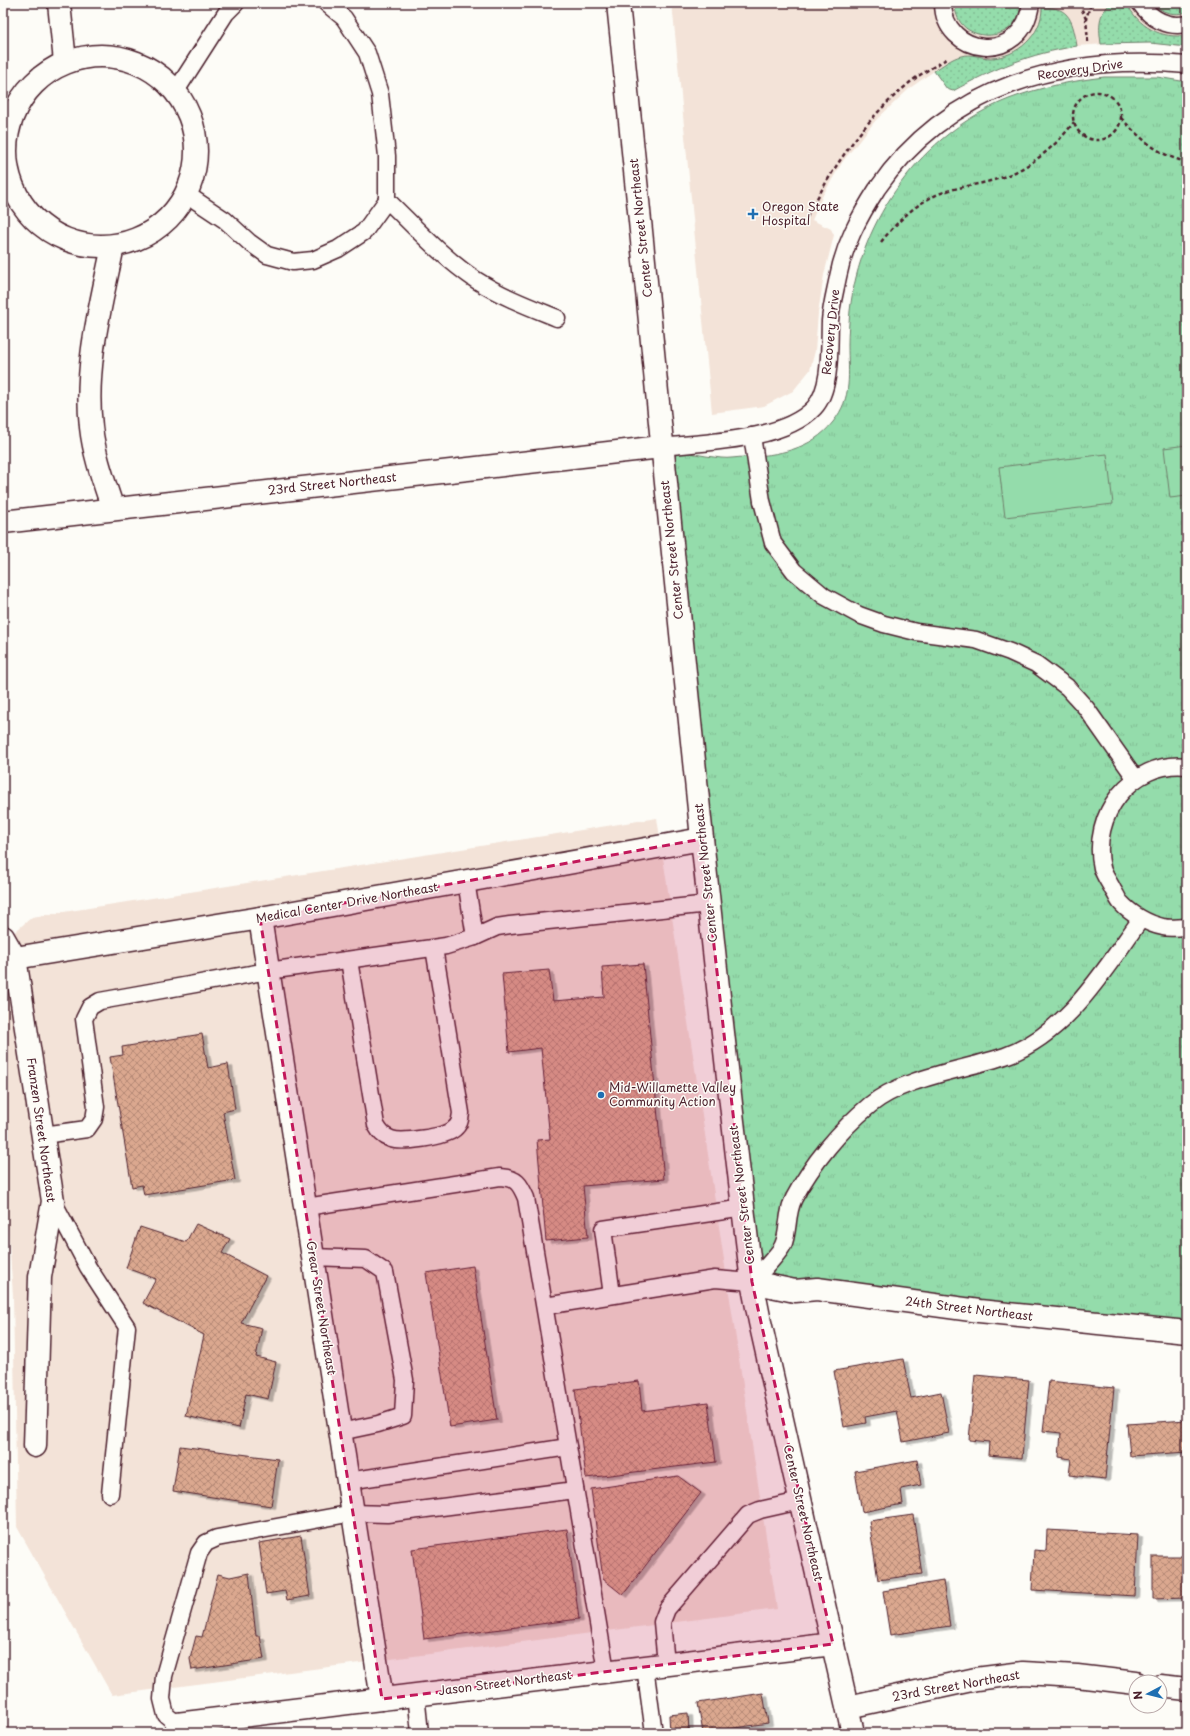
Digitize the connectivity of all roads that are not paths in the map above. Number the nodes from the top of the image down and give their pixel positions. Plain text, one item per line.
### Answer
1 (59, 3) edge
2 (236, 3) edge
3 (326, 3) edge
4 (618, 3) edge
5 (943, 3) edge
6 (1032, 3) edge
7 (1140, 3) edge
8 (1187, 24) edge
9 (65, 62) junction
10 (1187, 65) edge
11 (176, 91) junction
12 (186, 194) junction
13 (387, 200) junction
14 (113, 246) junction
15 (557, 318) dead end
16 (752, 436) junction
17 (661, 447) junction
18 (113, 509) junction
19 (3, 522) edge
20 (1187, 766) edge
21 (1136, 779) junction
22 (702, 839) junction
23 (466, 882) junction
24 (709, 904) junction
25 (260, 918) junction
26 (1141, 919) junction
27 (1187, 927) edge
28 (3, 937) edge
29 (474, 937) junction
30 (434, 948) junction
31 (15, 958) junction
32 (349, 960) junction
33 (268, 971) junction
34 (43, 1135) junction
35 (53, 1201) junction
36 (306, 1207) junction
37 (744, 1208) junction
38 (313, 1257) junction
39 (752, 1282) junction
40 (612, 1295) junction
41 (545, 1306) junction
42 (1187, 1332) edge
43 (340, 1432) junction
44 (35, 1446) dead end
45 (568, 1447) junction
46 (348, 1480) junction
47 (576, 1490) junction
48 (110, 1494) dead end
49 (800, 1501) junction
50 (353, 1513) junction
51 (833, 1644) junction
52 (666, 1664) junction
53 (645, 1667) junction
54 (606, 1671) junction
55 (1128, 1682) edge
56 (1168, 1687) edge
57 (1187, 1689) edge
58 (416, 1694) junction
59 (382, 1699) junction
60 (848, 1707) junction
61 (177, 1724) joint
62 (420, 1733) edge
63 (654, 1733) edge
64 (853, 1733) edge

1 - 9 street
2 - 11 lane
3 - 13 lane
4 - 17 street, Center Street Northeast
5 - 6 lane
7 - 8 lane
9 - 11 street
9 - 14 street
10 - 16 lane, Recovery Drive
11 - 12 street
12 - 13 lane
12 - 14 street
13 - 15 lane
14 - 18 street
16 - 17 lane, Recovery Drive
16 - 21 lane
17 - 18 street, 23rd Street Northeast
17 - 22 street, Center Street Northeast
18 - 19 street, 23rd Street Northeast
20 - 21 lane
21 - 26 lane
22 - 23 street, Medical Center Drive Northeast
22 - 24 street, Center Street Northeast
23 - 25 street, Medical Center Drive Northeast
23 - 29 lane
24 - 29 lane
24 - 37 street, Center Street Northeast
25 - 31 street, Medical Center Drive Northeast
25 - 33 street, Grear Street Northeast
26 - 27 lane
26 - 39 lane
28 - 31 street
29 - 30 lane
30 - 32 lane
30 - 32 lane
31 - 34 street, Franzen Street Northeast
32 - 33 lane
33 - 34 lane
33 - 36 street, Grear Street Northeast
34 - 35 street, Franzen Street Northeast
35 - 44 street, Franzen Street Northeast
35 - 48 lane
36 - 38 street, Grear Street Northeast
36 - 41 lane
37 - 39 street, Center Street Northeast
37 - 40 lane
38 - 43 street, Grear Street Northeast
38 - 43 lane
39 - 40 lane
39 - 42 street, 24th Street Northeast
39 - 49 street, Center Street Northeast
40 - 41 lane
41 - 45 lane
43 - 46 street, Grear Street Northeast
45 - 46 lane
45 - 47 lane
46 - 50 street, Grear Street Northeast
47 - 50 lane
47 - 54 lane
49 - 51 street, Center Street Northeast
49 - 52 lane
50 - 59 street, Grear Street Northeast
50 - 61 lane
51 - 52 street, Jason Street Northeast
51 - 60 street, Center Street Northeast
52 - 53 street, Jason Street Northeast
53 - 54 street, Jason Street Northeast
53 - 63 lane
54 - 58 street, Jason Street Northeast
55 - 60 street, 23rd Street Northeast
56 - 57 street
58 - 59 street, Jason Street Northeast
58 - 62 lane
59 - 61 street, Jason Street Northeast
60 - 64 street, Center Street Northeast

